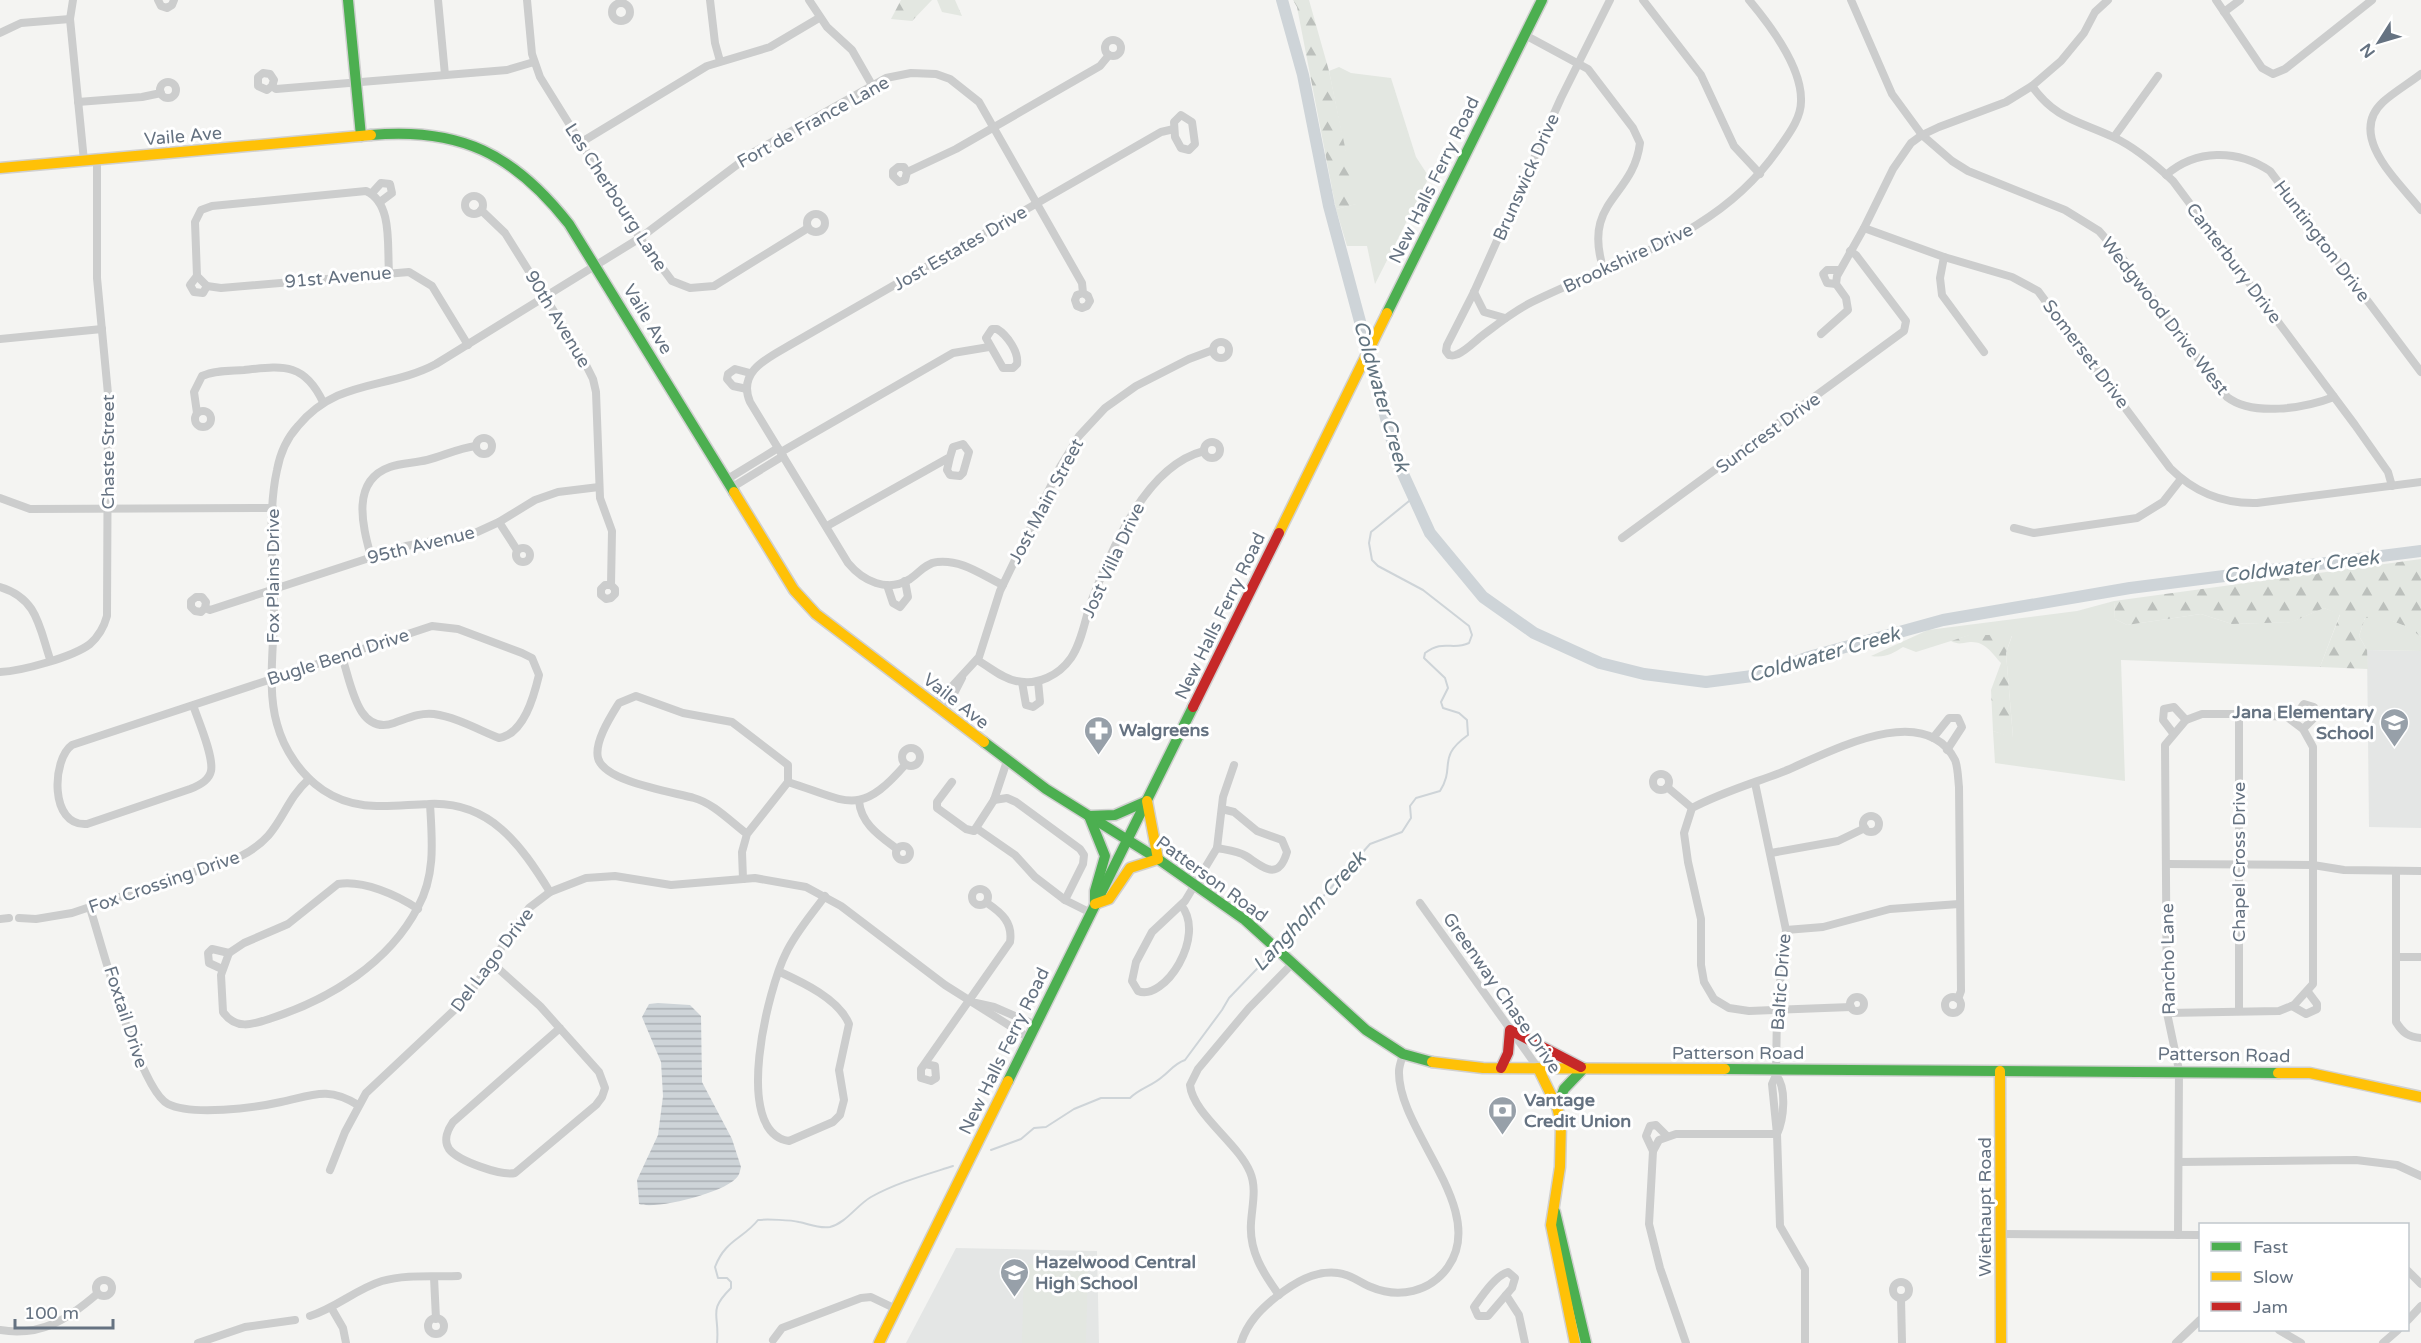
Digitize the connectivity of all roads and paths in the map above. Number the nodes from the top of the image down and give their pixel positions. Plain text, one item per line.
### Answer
1 (73, 0) edge
2 (158, 0) edge
3 (174, 0) edge
4 (348, 0) edge
5 (438, 0) edge
6 (527, 0) edge
7 (710, 0) edge
8 (809, 0) edge
9 (1542, 0) edge
10 (1610, 0) edge
11 (1643, 0) edge
12 (1749, 0) edge
13 (2095, 0) edge
14 (2108, 0) edge
15 (2216, 0) edge
16 (2240, 0) edge
17 (2372, 0) edge
18 (1854, 1) edge
19 (2095, 12) junction
20 (2224, 12) junction
21 (819, 18) junction
22 (70, 19) junction
23 (0, 33) edge
24 (1525, 35) junction
25 (1109, 55) dead end
26 (534, 62) junction
27 (720, 62) junction
28 (1580, 63) junction
29 (2421, 74) edge
30 (445, 75) junction
31 (2158, 76) dead end
32 (355, 82) junction
33 (872, 85) junction
34 (273, 86) dead end
35 (2032, 86) junction
36 (161, 93) dead end
37 (78, 102) junction
38 (994, 127) junction
39 (1174, 129) dead end
40 (1922, 135) junction
41 (361, 136) junction
42 (2114, 137) junction
43 (580, 143) junction
44 (97, 160) junction
45 (84, 161) junction
46 (0, 168) edge
47 (908, 172) dead end
48 (1760, 174) junction
49 (2166, 175) junction
50 (372, 194) junction
51 (380, 202) junction
52 (1038, 203) junction
53 (481, 210) dead end
54 (2421, 210) edge
55 (808, 228) dead end
56 (1864, 228) junction
57 (640, 238) junction
58 (1850, 251) junction
59 (1944, 257) junction
60 (596, 265) junction
61 (1839, 270) junction
62 (1604, 271) junction
63 (389, 272) junction
64 (1836, 284) junction
65 (1474, 292) junction
66 (1083, 293) dead end
67 (545, 297) junction
68 (1505, 318) junction
69 (102, 329) junction
70 (1821, 334) dead end
71 (0, 339) edge
72 (468, 345) junction
73 (989, 347) junction
74 (1213, 350) dead end
75 (1983, 352) dead end
76 (1449, 355) joint
77 (2421, 372) edge
78 (750, 373) junction
79 (747, 389) junction
80 (2334, 397) junction
81 (323, 402) junction
82 (197, 413) dead end
83 (476, 446) dead end
84 (1204, 451) dead end
85 (780, 452) junction
86 (950, 457) dead end
87 (2181, 479) junction
88 (2421, 482) edge
89 (729, 484) junction
90 (2392, 486) junction
91 (599, 487) junction
92 (0, 498) edge
93 (108, 508) junction
94 (273, 508) junction
95 (499, 522) junction
96 (827, 526) junction
97 (2014, 528) dead end
98 (1622, 538) dead end
99 (517, 550) dead end
100 (371, 557) junction
101 (905, 581) junction
102 (611, 585) dead end
103 (887, 585) junction
104 (1003, 585) junction
105 (0, 587) edge
106 (274, 590) junction
107 (205, 608) dead end
108 (342, 657) junction
109 (50, 659) junction
110 (977, 660) junction
111 (0, 672) edge
112 (962, 678) junction
113 (274, 679) junction
114 (1038, 681) junction
115 (1022, 682) junction
116 (193, 705) junction
117 (934, 706) junction
118 (944, 713) junction
119 (2239, 714) junction
120 (2292, 720) junction
121 (2183, 721) junction
122 (2303, 729) junction
123 (2173, 733) junction
124 (1933, 738) junction
125 (1947, 750) junction
126 (1007, 761) junction
127 (905, 765) dead end
128 (1234, 765) dead end
129 (309, 778) junction
130 (788, 782) junction
131 (952, 782) dead end
132 (1755, 783) junction
133 (1667, 787) dead end
134 (994, 800) junction
135 (859, 801) junction
136 (1147, 801) junction
137 (430, 804) junction
138 (1692, 808) junction
139 (1222, 809) junction
140 (1089, 816) junction
141 (976, 828) junction
142 (1864, 828) dead end
143 (747, 834) junction
144 (1128, 839) junction
145 (1217, 848) junction
146 (897, 849) dead end
147 (1771, 853) junction
148 (1158, 859) junction
149 (2166, 864) junction
150 (2239, 865) junction
151 (2313, 865) junction
152 (2396, 871) junction
153 (2421, 871) edge
154 (743, 879) junction
155 (1196, 884) junction
156 (550, 892) junction
157 (825, 896) junction
158 (1065, 900) junction
159 (987, 903) dead end
160 (1420, 903) dead end
161 (1959, 904) junction
162 (1181, 905) junction
163 (90, 908) junction
164 (1093, 908) junction
165 (418, 909) junction
166 (9, 918) dead end
167 (19, 918) dead end
168 (0, 919) edge
169 (1786, 930) junction
170 (229, 953) junction
171 (2397, 957) junction
172 (2421, 957) edge
173 (492, 963) junction
174 (1290, 963) junction
175 (222, 969) junction
176 (780, 972) junction
177 (2308, 992) junction
178 (1958, 999) dead end
179 (973, 1002) junction
180 (1851, 1006) dead end
181 (2292, 1006) junction
182 (1777, 1010) junction
183 (2239, 1010) junction
184 (2167, 1012) junction
185 (1036, 1025) junction
186 (560, 1028) junction
187 (1510, 1030) junction
188 (1029, 1038) junction
189 (2421, 1038) edge
190 (1403, 1054) junction
191 (925, 1064) dead end
192 (1501, 1068) junction
193 (1538, 1068) junction
194 (1584, 1068) junction
195 (2179, 1070) junction
196 (2000, 1071) junction
197 (1776, 1072) junction
198 (2421, 1096) edge
199 (358, 1105) junction
200 (1557, 1107) junction
201 (1777, 1134) junction
202 (1667, 1136) junction
203 (1653, 1151) junction
204 (2179, 1161) junction
205 (330, 1170) dead end
206 (2421, 1176) edge
207 (1555, 1210) junction
208 (2002, 1234) junction
209 (2178, 1235) junction
210 (2199, 1235) edge
211 (2409, 1272) edge
212 (458, 1276) dead end
213 (434, 1277) junction
214 (2421, 1284) edge
215 (98, 1294) dead end
216 (1279, 1295) junction
217 (1506, 1295) junction
218 (1901, 1298) dead end
219 (2421, 1306) edge
220 (332, 1308) junction
221 (896, 1309) junction
222 (310, 1316) dead end
223 (436, 1318) dead end
224 (2409, 1319) edge
225 (295, 1320) dead end
226 (2199, 1321) edge
227 (0, 1330) edge
228 (2282, 1331) edge
229 (2396, 1331) edge
230 (773, 1341) dead end
231 (198, 1343) edge
232 (346, 1343) edge
233 (879, 1343) edge
234 (1241, 1343) edge
235 (1525, 1343) edge
236 (1575, 1343) edge
237 (1586, 1343) edge
238 (1686, 1343) edge
239 (1805, 1343) edge
240 (1902, 1343) edge
241 (2001, 1343) edge
242 (2176, 1343) edge
243 (2301, 1343) edge
244 (2383, 1343) edge

1 - 22 street
2 - 3 street
4 - 32 main road
5 - 30 street
6 - 26 street, Les Cherbourg Lane
7 - 27 street
8 - 21 street
9 - 24 main road, New Halls Ferry Road
10 - 28 street, Brunswick Drive
11 - 48 street
12 - 48 street, Brookshire Drive
13 - 19 street
14 - 19 street
15 - 20 street
16 - 20 street
17 - 20 street
18 - 40 street, Wedgwood Drive West
19 - 35 street
21 - 27 street
21 - 33 street
22 - 23 street
22 - 37 street
24 - 28 street
24 - 136 main road, New Halls Ferry Road
25 - 38 street
26 - 30 street
26 - 43 street, Les Cherbourg Lane
27 - 43 street
28 - 62 street
28 - 65 street, Brunswick Drive
29 - 54 street
30 - 32 street
31 - 42 street
32 - 34 street
32 - 41 main road
33 - 38 street, Fort de France Lane
33 - 57 street, Fort de France Lane
35 - 40 street
35 - 42 street, Canterbury Drive
36 - 37 street
37 - 45 street
38 - 47 street
38 - 52 street, Fort de France Lane
39 - 52 street, Jost Estates Drive
40 - 56 street
40 - 80 street, Wedgwood Drive West
41 - 44 main road, Vaile Ave
41 - 60 main road, Vaile Ave
42 - 49 street, Canterbury Drive
43 - 57 street, Les Cherbourg Lane
44 - 45 main road, Vaile Ave
44 - 69 street, Chaste Street
45 - 46 main road, Vaile Ave
48 - 62 street, Brookshire Drive
49 - 77 street, Huntington Drive
49 - 80 street, Canterbury Drive
50 - 51 street
50 - 51 street
50 - 63 street, 91st Avenue
51 - 63 street
52 - 66 street, Fort de France Lane
52 - 78 street, Jost Estates Drive
53 - 67 street, 90th Avenue
55 - 57 street, Les Cherbourg Lane
56 - 58 street
56 - 59 street, Somerset Drive
57 - 60 street, Fort de France Lane
58 - 61 street
58 - 98 street, Suncrest Drive
59 - 75 street
59 - 87 street, Somerset Drive
60 - 67 street, Fox Plains Drive
60 - 89 main road, Vaile Ave
61 - 64 street
61 - 64 street
62 - 68 street, Brookshire Drive
63 - 72 street, 91st Avenue
64 - 70 street
65 - 68 street
65 - 76 street, Brunswick Drive
67 - 72 street, Fox Plains Drive
67 - 91 street, 90th Avenue
68 - 76 street, Brookshire Drive
69 - 71 street
69 - 93 street, Chaste Street
72 - 81 street, Fox Plains Drive
73 - 73 street
73 - 85 street
74 - 104 street, Jost Main Street
78 - 79 street
78 - 79 street, Jost Estates Drive
79 - 85 street, Jost Estates Drive
80 - 90 street, Canterbury Drive
81 - 82 street
81 - 94 street, Fox Plains Drive
83 - 100 street
84 - 114 street, Jost Villa Drive
85 - 89 street
85 - 96 street, Jost Estates Drive
86 - 96 street
87 - 90 street
87 - 97 street
88 - 90 street
89 - 117 main road, Vaile Ave
91 - 95 street, 95th Avenue
91 - 102 street, 90th Avenue
92 - 93 street
93 - 94 street
93 - 109 street, Chaste Street
94 - 106 street, Fox Plains Drive
95 - 99 street
95 - 100 street, 95th Avenue
96 - 103 street, Jost Estates Drive
100 - 106 street, 95th Avenue
101 - 103 street
101 - 103 street
101 - 104 street
104 - 110 street, Jost Main Street
105 - 109 street
106 - 107 street, 95th Avenue
106 - 113 street, Fox Plains Drive
108 - 108 street, Bugle Bend Drive
108 - 113 street, Bugle Bend Drive
109 - 111 street, Chaste Street
110 - 112 street, Jost Main Street
110 - 115 street, Jost Villa Drive
112 - 117 street, Jost Main Street
112 - 118 street, Jost Main Street
113 - 116 street, Bugle Bend Drive
113 - 129 street, Fox Plains Drive
114 - 115 street, Jost Villa Drive
114 - 115 street
116 - 116 street, Bugle Bend Drive
117 - 118 main road, Vaile Ave
118 - 126 main road, Vaile Ave
119 - 120 street
119 - 121 street
119 - 150 street, Chapel Cross Drive
120 - 122 street
120 - 122 street
121 - 123 street, Rancho Lane
121 - 123 street
122 - 151 street
123 - 149 street, Rancho Lane
124 - 125 street
124 - 125 street
124 - 132 street
125 - 161 street
126 - 134 street
126 - 140 main road, Vaile Ave
127 - 135 street
128 - 139 street
129 - 137 street, Fox Plains Drive
129 - 163 street, Fox Crossing Drive
130 - 135 street
130 - 143 street
130 - 143 street
131 - 141 street
132 - 138 street
132 - 147 street, Baltic Drive
133 - 138 street
134 - 141 street
134 - 158 street
135 - 146 street
136 - 140 main road
136 - 144 main road, New Halls Ferry Road
136 - 148 main road
137 - 156 street, Fox Plains Drive
137 - 165 street
138 - 182 street
139 - 145 street
139 - 145 street
140 - 144 main road, Vaile Ave
140 - 164 main road
141 - 158 street
142 - 147 street
143 - 154 street
144 - 148 main road, Patterson Road
144 - 164 main road, New Halls Ferry Road
145 - 155 street
147 - 169 street, Baltic Drive
148 - 155 main road, Patterson Road
148 - 164 main road
149 - 150 street
149 - 184 street, Rancho Lane
150 - 151 street
150 - 183 street, Chapel Cross Drive
151 - 152 street
151 - 177 street
152 - 153 street
152 - 171 street
154 - 156 street, Del Lago Drive
154 - 157 street, Del Lago Drive
155 - 162 street
155 - 174 main road, Patterson Road
156 - 173 street, Del Lago Drive
157 - 176 street
157 - 179 street, Del Lago Drive
158 - 164 street
159 - 179 street
160 - 187 street, Greenway Chase Drive
161 - 169 street
161 - 178 street
162 - 162 street
163 - 167 street, Fox Crossing Drive
163 - 199 street, Foxtail Drive
164 - 185 main road, New Halls Ferry Road
165 - 170 street
165 - 175 street
166 - 168 street
169 - 182 street, Baltic Drive
170 - 175 street
170 - 175 street
171 - 172 street
171 - 189 street
173 - 186 street
173 - 199 street, Del Lago Drive
174 - 190 main road, Patterson Road
174 - 216 street
176 - 176 street
177 - 181 street
177 - 181 street
179 - 185 street, Del Lago Drive
179 - 188 street, Del Lago Drive
179 - 191 street
180 - 182 street
181 - 183 street
182 - 197 street, Baltic Drive
183 - 184 street
184 - 195 street, Rancho Lane
185 - 188 main road, New Halls Ferry Road
186 - 186 street
187 - 192 main road
187 - 193 street, Greenway Chase Drive
187 - 194 main road
188 - 221 main road, New Halls Ferry Road
190 - 192 main road, Patterson Road
190 - 216 street
192 - 193 main road, Patterson Road
193 - 194 main road, Patterson Road
193 - 200 main road, Greenway Chase Drive
194 - 197 main road, Patterson Road
194 - 200 main road
195 - 196 main road, Patterson Road
195 - 198 main road, Patterson Road
195 - 204 street, Rancho Lane
196 - 197 main road, Patterson Road
196 - 208 main road, Wiethaupt Road
197 - 201 street, Baltic Drive
199 - 205 street, Del Lago Drive
200 - 207 main road, Greenway Chase Drive
201 - 202 street
201 - 239 street, Baltic Drive
202 - 203 street
202 - 203 street
203 - 238 street
204 - 206 street
204 - 209 street, Rancho Lane
207 - 236 main road, Greenway Chase Drive
207 - 237 main road, Greenway Chase Drive
208 - 209 street
208 - 241 main road, Wiethaupt Road
209 - 210 street
211 - 214 street
212 - 213 street
213 - 220 street
213 - 223 street
215 - 227 street
216 - 234 street
217 - 217 street
217 - 235 street
218 - 240 street
219 - 224 street
220 - 222 street
220 - 232 street
221 - 230 street
221 - 233 main road, New Halls Ferry Road
225 - 231 street
226 - 242 street
228 - 243 street
229 - 244 street

